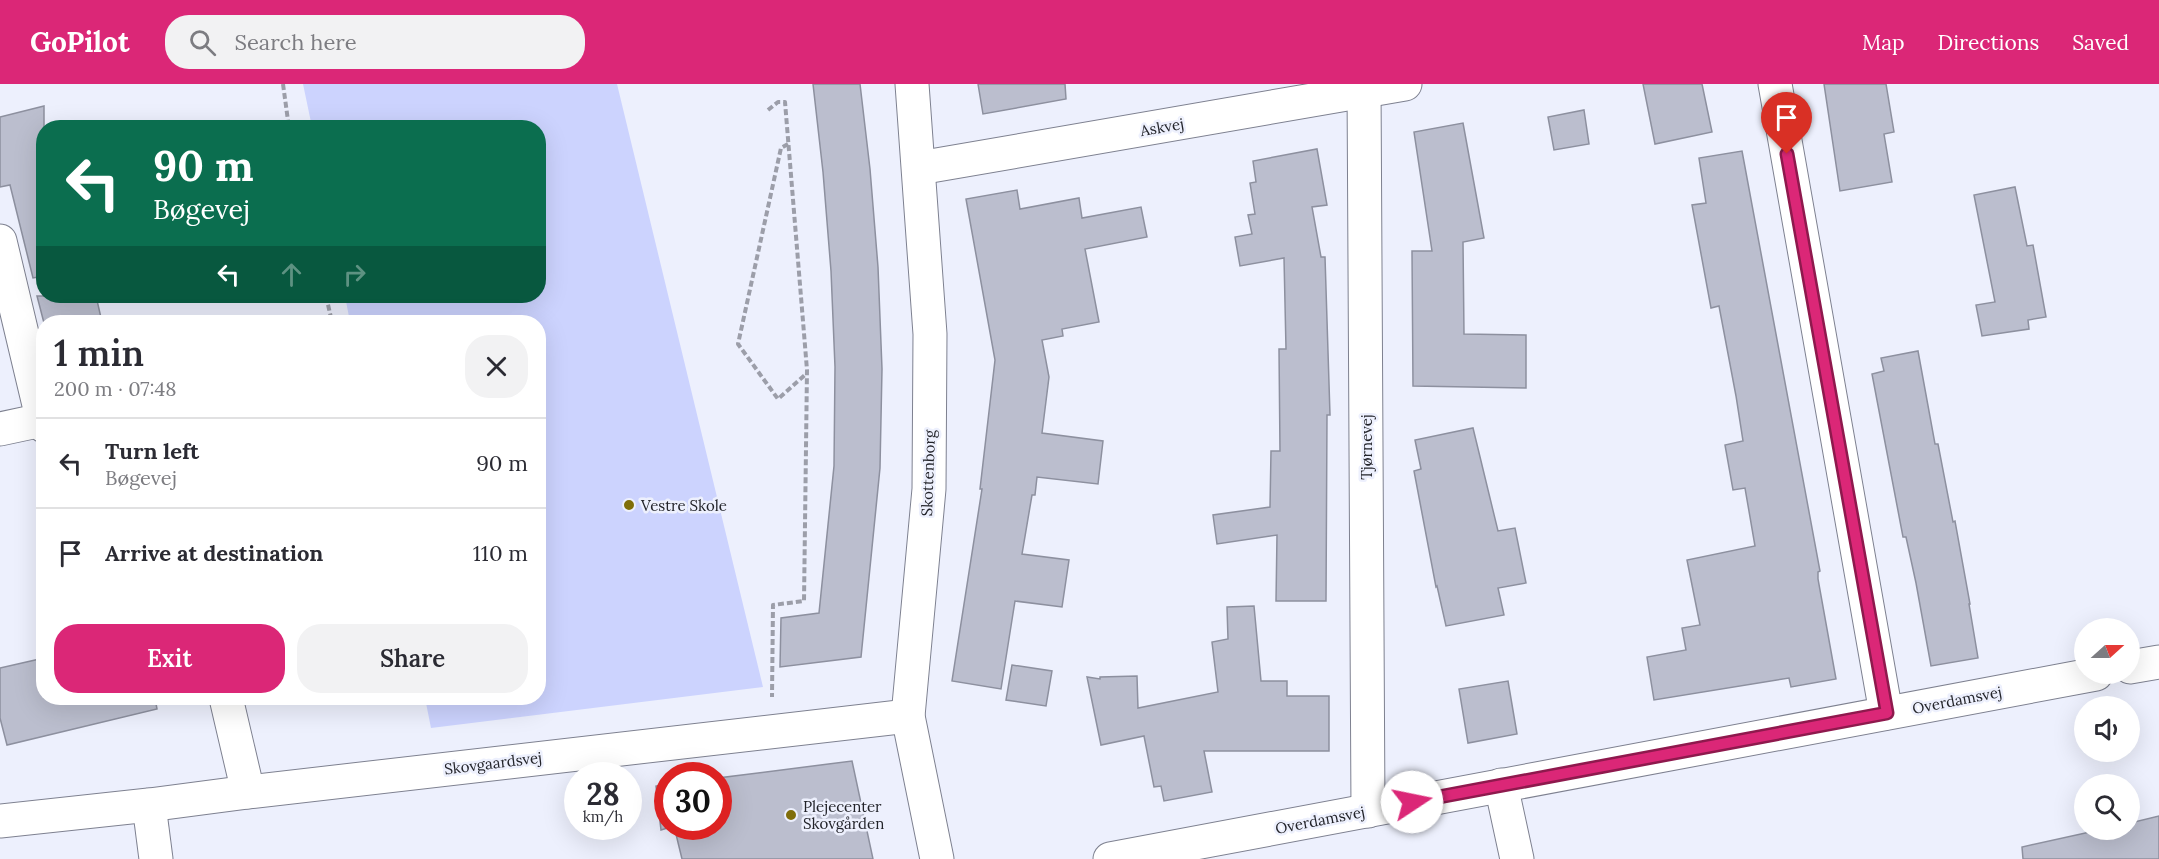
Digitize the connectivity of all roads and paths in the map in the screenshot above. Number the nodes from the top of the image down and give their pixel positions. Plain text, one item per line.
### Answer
1 (283, 84) edge
2 (912, 84) edge
3 (1405, 84) edge
4 (1775, 84) edge
5 (1364, 87) edge
6 (768, 110) dead end
7 (288, 120) edge
8 (788, 144) junction
9 (919, 168) junction
10 (0, 241) edge
11 (806, 374) junction
12 (36, 393) edge
13 (36, 424) edge
14 (0, 429) edge
15 (2159, 662) edge
16 (2140, 665) edge
17 (2074, 678) edge
18 (228, 705) edge
19 (1887, 713) junction
20 (908, 716) junction
21 (771, 731) junction
22 (1501, 785) junction
23 (248, 792) junction
24 (149, 805) junction
25 (1368, 810) junction
26 (0, 821) edge
27 (156, 859) edge
28 (936, 859) edge
29 (1110, 859) edge
30 (1517, 859) edge

1 - 7 path
2 - 9 street, Skottenborg
3 - 5 street, Askvej
4 - 19 street
5 - 9 street, Askvej
5 - 25 street, Tjørnevej
6 - 8 path
8 - 11 path
8 - 11 path
9 - 20 street, Skottenborg
10 - 12 street
11 - 21 path
13 - 14 street
15 - 16 street
17 - 19 street, Overdamsvej
18 - 23 street
19 - 22 street, Overdamsvej
20 - 21 street, Skovgaardsvej
20 - 28 street, Skottenborg
21 - 23 street, Skovgaardsvej
22 - 25 street, Overdamsvej
22 - 30 street
23 - 24 street, Skovgaardsvej
24 - 26 street, Skovgaardsvej
24 - 27 street
25 - 29 street, Overdamsvej

